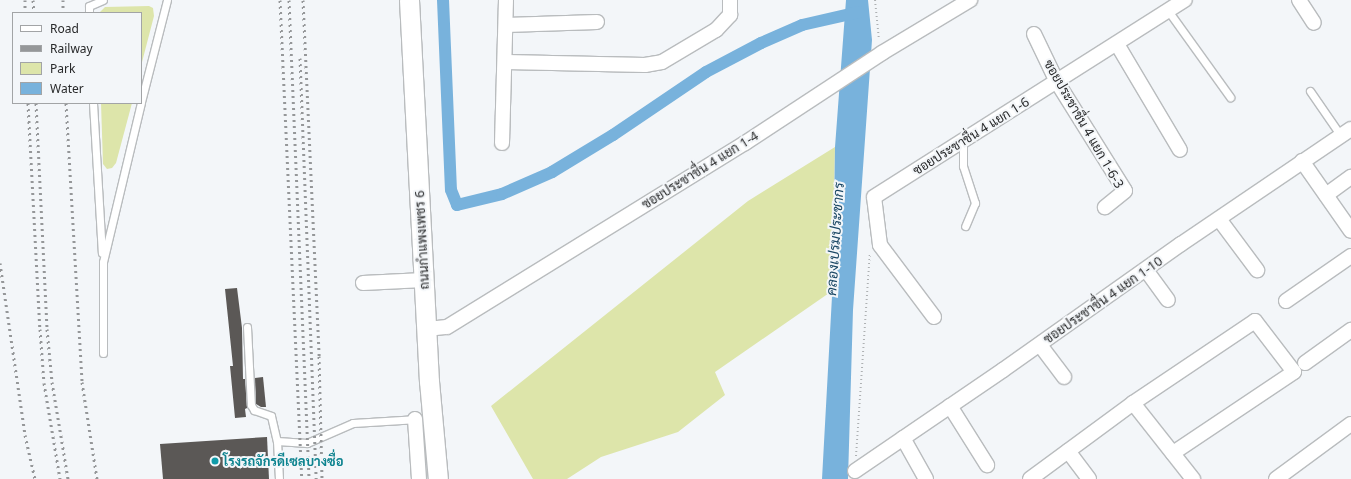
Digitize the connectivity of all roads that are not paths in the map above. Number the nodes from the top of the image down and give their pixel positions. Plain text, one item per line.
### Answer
1 (103, 0) edge
2 (167, 0) edge
3 (409, 0) edge
4 (420, 0) edge
5 (506, 0) edge
6 (730, 0) edge
7 (970, 0) edge
8 (1299, 0) edge
9 (1182, 1) edge
10 (89, 12) edge
11 (1169, 12) junction
12 (597, 22) dead end
13 (1314, 23) dead end
14 (506, 25) junction
15 (1034, 34) dead end
16 (1117, 44) junction
17 (506, 62) junction
18 (1056, 82) junction
19 (1310, 91) dead end
20 (1230, 97) dead end
21 (142, 98) edge
22 (93, 104) edge
23 (141, 104) edge
24 (1346, 133) edge
25 (963, 141) junction
26 (502, 143) dead end
27 (1180, 150) dead end
28 (1302, 161) junction
29 (1351, 177) edge
30 (1326, 195) junction
31 (1105, 207) dead end
32 (1219, 219) junction
33 (965, 226) dead end
34 (1351, 231) edge
35 (1351, 256) edge
36 (103, 262) junction
37 (1146, 270) junction
38 (1257, 270) dead end
39 (424, 280) junction
40 (363, 283) dead end
41 (1168, 300) dead end
42 (1286, 301) dead end
43 (934, 317) dead end
44 (247, 327) dead end
45 (432, 329) junction
46 (1351, 330) edge
47 (1040, 345) junction
48 (103, 353) dead end
49 (1300, 367) junction
50 (1064, 377) dead end
51 (1134, 403) junction
52 (950, 406) junction
53 (424, 419) junction
54 (1351, 424) edge
55 (903, 438) junction
56 (277, 441) junction
57 (1068, 451) junction
58 (1173, 453) junction
59 (987, 465) dead end
60 (855, 471) road end
61 (280, 479) edge
62 (419, 479) edge
63 (438, 479) edge
64 (448, 479) edge
65 (926, 479) edge
66 (1030, 479) edge
67 (1089, 479) edge
68 (1193, 479) edge
69 (1276, 479) edge

1 - 10 lane
2 - 21 lane
3 - 39 street, ถนนกำแพงเพชร 6
4 - 45 street, ถนนกำแพงเพชร 6
5 - 14 street
6 - 17 street
7 - 45 street, ซอยประชาชื่น 4 แยก 1-4
8 - 13 street
9 - 11 street, ซอยประชาชื่น 4 แยก 1-6
11 - 16 street, ซอยประชาชื่น 4 แยก 1-6
11 - 20 lane
12 - 14 street
14 - 17 street
15 - 18 street, ซอยประชาชื่น 4 แยก 1-6-3
16 - 18 street, ซอยประชาชื่น 4 แยก 1-6
16 - 27 street
17 - 26 street
18 - 25 street, ซอยประชาชื่น 4 แยก 1-6
18 - 31 street, ซอยประชาชื่น 4 แยก 1-6-3
19 - 24 lane
22 - 36 lane
23 - 36 lane
24 - 28 street, ซอยประชาชื่น 4 แยก 1-10
25 - 33 lane
25 - 43 street, ซอยประชาชื่น 4 แยก 1-6
28 - 30 street
28 - 32 street, ซอยประชาชื่น 4 แยก 1-10
29 - 30 street
30 - 34 street
32 - 37 street, ซอยประชาชื่น 4 แยก 1-10
32 - 38 street
35 - 42 street
36 - 48 lane
37 - 41 street
37 - 47 street, ซอยประชาชื่น 4 แยก 1-10
39 - 40 street
39 - 45 street, ถนนกำแพงเพชร 6
44 - 56 lane
45 - 53 street, ถนนกำแพงเพชร 6
45 - 64 street, ถนนกำแพงเพชร 6
46 - 49 street
47 - 50 street
47 - 52 street, ซอยประชาชื่น 4 แยก 1-10
49 - 51 street
49 - 58 street
51 - 57 street
51 - 58 street
52 - 55 street, ซอยประชาชื่น 4 แยก 1-10
52 - 59 street
53 - 56 lane
53 - 62 street
53 - 63 street, ถนนกำแพงเพชร 6
54 - 69 street
55 - 60 street, ซอยประชาชื่น 4 แยก 1-10
55 - 65 street
56 - 61 lane
57 - 66 street
57 - 67 street
58 - 68 street

